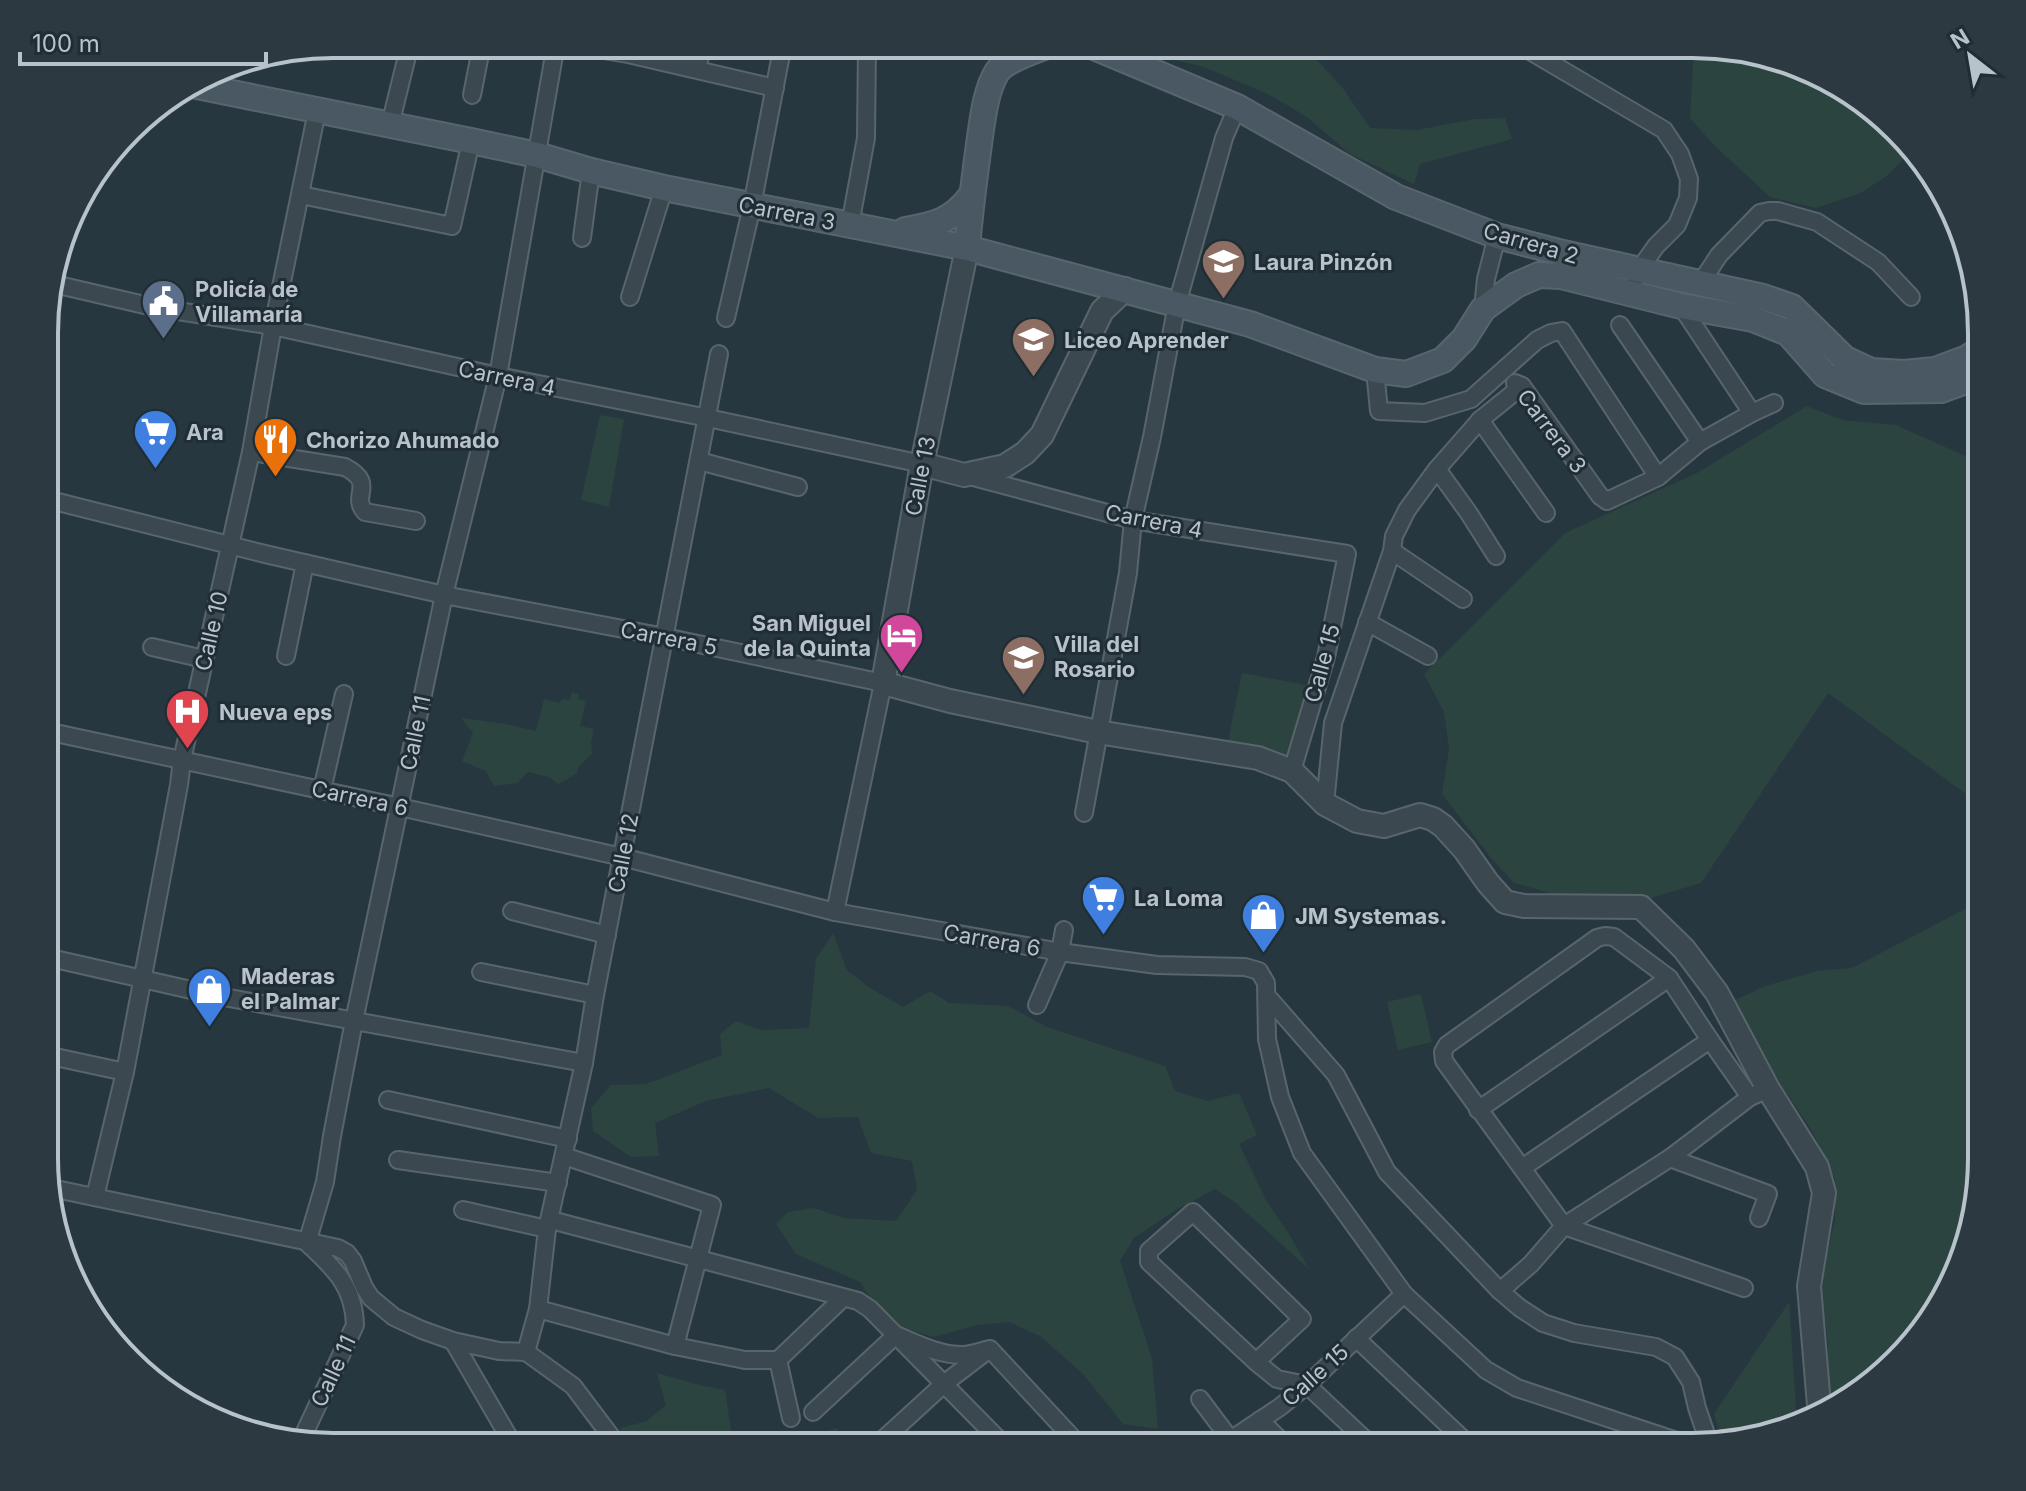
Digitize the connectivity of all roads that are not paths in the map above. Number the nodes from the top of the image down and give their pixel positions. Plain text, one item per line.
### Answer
1 (406, 59) edge
2 (479, 59) edge
3 (553, 59) edge
4 (663, 59) edge
5 (699, 59) edge
6 (780, 59) edge
7 (867, 59) edge
8 (1006, 59) edge
9 (1123, 59) edge
10 (1544, 59) edge
11 (697, 69) junction
12 (207, 88) edge
13 (775, 88) junction
14 (472, 95) dead end
15 (1237, 107) junction
16 (317, 111) junction
17 (390, 125) junction
18 (471, 141) junction
19 (537, 155) junction
20 (591, 171) junction
21 (664, 188) junction
22 (301, 195) junction
23 (971, 196) junction
24 (752, 206) junction
25 (850, 225) junction
26 (891, 232) junction
27 (1497, 236) junction
28 (582, 238) dead end
29 (967, 248) junction
30 (1639, 270) junction
31 (1700, 284) junction
32 (62, 286) edge
33 (1125, 289) junction
34 (1631, 295) junction
35 (630, 297) dead end
36 (1911, 297) dead end
37 (1177, 304) junction
38 (1681, 306) junction
39 (1483, 309) junction
40 (726, 318) dead end
41 (1620, 325) dead end
42 (273, 326) junction
43 (719, 354) dead end
44 (1967, 358) edge
45 (1375, 370) junction
46 (498, 376) junction
47 (1494, 380) junction
48 (1967, 380) edge
49 (1522, 386) junction
50 (1774, 403) dead end
51 (1752, 413) junction
52 (708, 418) junction
53 (1480, 420) junction
54 (1700, 442) junction
55 (251, 452) junction
56 (699, 461) junction
57 (922, 464) junction
58 (1437, 469) junction
59 (964, 475) junction
60 (1658, 477) junction
61 (798, 487) dead end
62 (58, 502) edge
63 (1546, 513) dead end
64 (1133, 520) junction
65 (416, 521) dead end
66 (231, 545) junction
67 (1392, 551) junction
68 (1347, 554) joint
69 (1496, 556) dead end
70 (305, 563) junction
71 (444, 595) junction
72 (1463, 599) dead end
73 (1367, 622) junction
74 (665, 637) junction
75 (152, 647) dead end
76 (286, 656) dead end
77 (1428, 656) dead end
78 (204, 659) junction
79 (883, 683) junction
80 (344, 694) dead end
81 (1098, 732) junction
82 (58, 734) edge
83 (182, 760) junction
84 (1292, 771) junction
85 (322, 790) junction
86 (1325, 804) junction
87 (400, 807) junction
88 (1084, 813) dead end
89 (622, 857) junction
90 (512, 911) dead end
91 (835, 912) junction
92 (1064, 930) dead end
93 (607, 935) junction
94 (1060, 952) junction
95 (59, 960) edge
96 (481, 972) dead end
97 (1669, 978) junction
98 (143, 981) junction
99 (595, 995) junction
100 (1267, 996) junction
101 (1037, 1005) dead end
102 (354, 1021) junction
103 (1710, 1040) junction
104 (59, 1058) edge
105 (584, 1063) junction
106 (125, 1072) junction
107 (1759, 1093) junction
108 (388, 1100) dead end
109 (1478, 1110) junction
110 (566, 1148) junction
111 (1670, 1158) junction
112 (398, 1160) dead end
113 (1522, 1168) junction
114 (558, 1183) junction
115 (61, 1190) edge
116 (95, 1197) junction
117 (463, 1210) dead end
118 (1759, 1218) dead end
119 (549, 1224) junction
120 (1564, 1226) junction
121 (307, 1243) junction
122 (696, 1259) junction
123 (1744, 1288) dead end
124 (1500, 1291) junction
125 (1404, 1294) junction
126 (843, 1298) junction
127 (538, 1309) junction
128 (896, 1335) junction
129 (1356, 1338) junction
130 (453, 1341) junction
131 (675, 1346) junction
132 (990, 1349) junction
133 (526, 1352) junction
134 (778, 1360) junction
135 (1256, 1362) junction
136 (945, 1383) junction
137 (1307, 1385) junction
138 (1200, 1399) dead end
139 (1819, 1403) edge
140 (813, 1412) dead end
141 (791, 1418) dead end
142 (1260, 1420) junction
143 (305, 1431) edge
144 (506, 1432) edge
145 (603, 1432) edge
146 (902, 1432) edge
147 (992, 1432) edge
148 (1705, 1432) edge
149 (1068, 1433) edge
150 (1219, 1433) edge
151 (1241, 1433) edge
152 (1273, 1433) edge
153 (1358, 1433) edge
154 (1453, 1433) edge
155 (1653, 1433) edge

1 - 17 street
2 - 14 street
3 - 19 street, Calle 11
4 - 11 street
5 - 11 street
6 - 13 street
7 - 25 street
8 - 23 main road, Calle 13
9 - 15 main road, Carrera 2
10 - 30 street
11 - 13 street
12 - 16 main road, Carrera 3
13 - 24 street
15 - 27 main road, Carrera 2
15 - 37 street
16 - 17 main road, Carrera 3
16 - 22 street, Calle 10
17 - 18 main road, Carrera 3
18 - 19 main road, Carrera 3
18 - 22 street
19 - 20 main road, Carrera 3
19 - 46 street, Calle 11
20 - 21 main road, Carrera 3
20 - 28 street
21 - 24 main road, Carrera 3
21 - 35 street
22 - 42 street, Calle 10
23 - 26 main road
23 - 29 main road, Calle 13
24 - 25 main road, Carrera 3
24 - 40 street
25 - 26 main road, Carrera 3
26 - 29 main road, Carrera 3
27 - 30 main road, Carrera 2
27 - 39 street
29 - 33 main road, Carrera 3
29 - 57 street, Calle 13
30 - 31 main road, Carrera 2
30 - 34 street
31 - 36 street
31 - 44 main road, Carrera 2
32 - 42 street, Carrera 4
33 - 37 main road, Carrera 3
33 - 59 street, Carrera 4
34 - 38 main road, Carrera 2
34 - 39 main road, Carrera 2
37 - 45 main road, Carrera 3
37 - 64 street
38 - 48 main road, Carrera 2
38 - 51 street
39 - 45 main road
41 - 54 street
42 - 46 street, Carrera 4
42 - 55 street, Calle 10
43 - 52 street, Calle 12
45 - 47 street
46 - 52 street, Carrera 4
46 - 71 street, Calle 11
47 - 49 street, Carrera 3
47 - 60 street
49 - 53 street
49 - 60 street, Carrera 3
50 - 51 street
51 - 54 street
52 - 56 street, Calle 12
52 - 57 street, Carrera 4
53 - 58 street
53 - 63 street
54 - 60 street
55 - 65 street
55 - 66 street, Calle 10
56 - 61 street
56 - 74 street, Calle 12
57 - 59 street, Carrera 4
57 - 79 street, Calle 13
58 - 67 street
58 - 69 street
59 - 64 street, Carrera 4
62 - 66 street, Carrera 5
64 - 68 street, Carrera 4
64 - 81 street
66 - 70 street, Carrera 5
66 - 78 street, Calle 10
67 - 72 street
67 - 73 street
68 - 84 street, Calle 15
70 - 71 street, Carrera 5
70 - 76 street
71 - 74 street, Carrera 5
71 - 87 street, Calle 11
73 - 77 street
73 - 86 street
74 - 79 street, Carrera 5
74 - 89 street, Calle 12
75 - 78 street
78 - 83 street, Calle 10
79 - 81 street, Carrera 5
79 - 91 street, Calle 13
80 - 85 street
81 - 84 street, Carrera 5
81 - 88 street
82 - 83 street, Carrera 6
83 - 85 street, Carrera 6
83 - 98 street, Calle 10
84 - 86 street
85 - 87 street, Carrera 6
86 - 107 street
87 - 89 street, Carrera 6
87 - 102 street, Calle 11
89 - 91 street, Carrera 6
89 - 93 street, Calle 12
90 - 93 street
91 - 94 street, Carrera 6
92 - 94 street
93 - 99 street, Calle 12
94 - 100 street, Carrera 6
94 - 101 street
95 - 98 street
96 - 99 street
97 - 103 street
97 - 109 street
97 - 109 street
98 - 102 street
98 - 106 street, Calle 10
99 - 105 street, Calle 12
100 - 124 street
100 - 125 street
102 - 105 street
102 - 121 street, Calle 11
103 - 107 street
103 - 113 street
104 - 106 street
105 - 110 street, Calle 12
106 - 116 street, Calle 10
107 - 111 street
107 - 139 street
108 - 110 street
109 - 113 street
110 - 114 street, Calle 12
110 - 122 street
111 - 118 street
111 - 120 street
112 - 114 street
113 - 120 street
114 - 119 street, Calle 12
115 - 116 street
116 - 121 street
117 - 119 street
119 - 122 street
119 - 127 street, Calle 12
120 - 123 street
120 - 124 street
121 - 130 street
121 - 143 street, Calle 11
122 - 126 street
122 - 131 street
124 - 148 street
125 - 129 street, Calle 15
125 - 155 street
126 - 128 street
126 - 134 street
127 - 131 street
127 - 133 street, Calle 12
128 - 132 street
128 - 136 street
128 - 140 street
129 - 137 street, Calle 15
129 - 154 street
130 - 133 street
130 - 144 street
131 - 134 street
132 - 136 street
132 - 149 street
133 - 145 street
134 - 141 street
135 - 135 street
135 - 137 street
136 - 146 street
136 - 147 street
137 - 142 street, Calle 15
137 - 153 street
138 - 150 street
142 - 151 street, Calle 15
142 - 152 street

